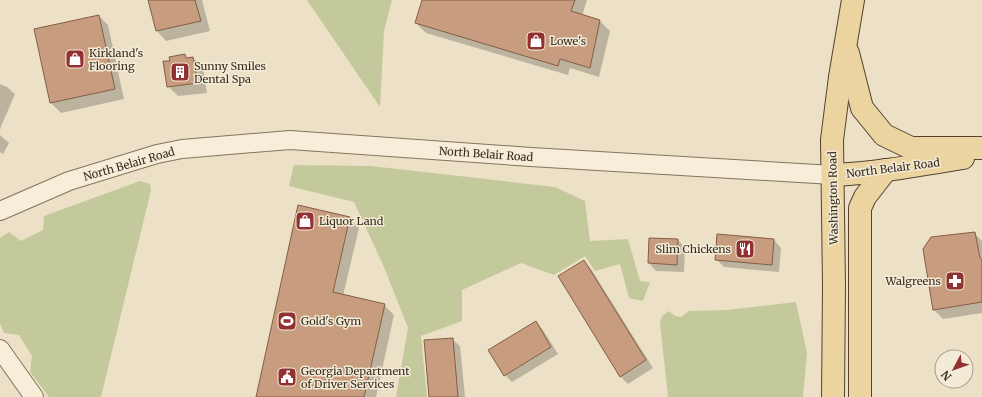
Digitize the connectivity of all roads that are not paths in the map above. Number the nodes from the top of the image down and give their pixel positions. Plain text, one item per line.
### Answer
1 (853, 0) edge
2 (846, 41) junction
3 (982, 148) edge
4 (982, 155) edge
5 (886, 170) junction
6 (833, 175) junction
7 (0, 211) edge
8 (0, 349) edge
9 (34, 397) edge
10 (833, 397) edge
11 (860, 397) edge

1 - 2 main road, Washington Road
2 - 3 main road
2 - 6 main road, Washington Road
4 - 5 main road, North Belair Road
5 - 6 main road, North Belair Road
5 - 11 main road
6 - 7 street, North Belair Road
6 - 10 main road, Washington Road
8 - 9 street

